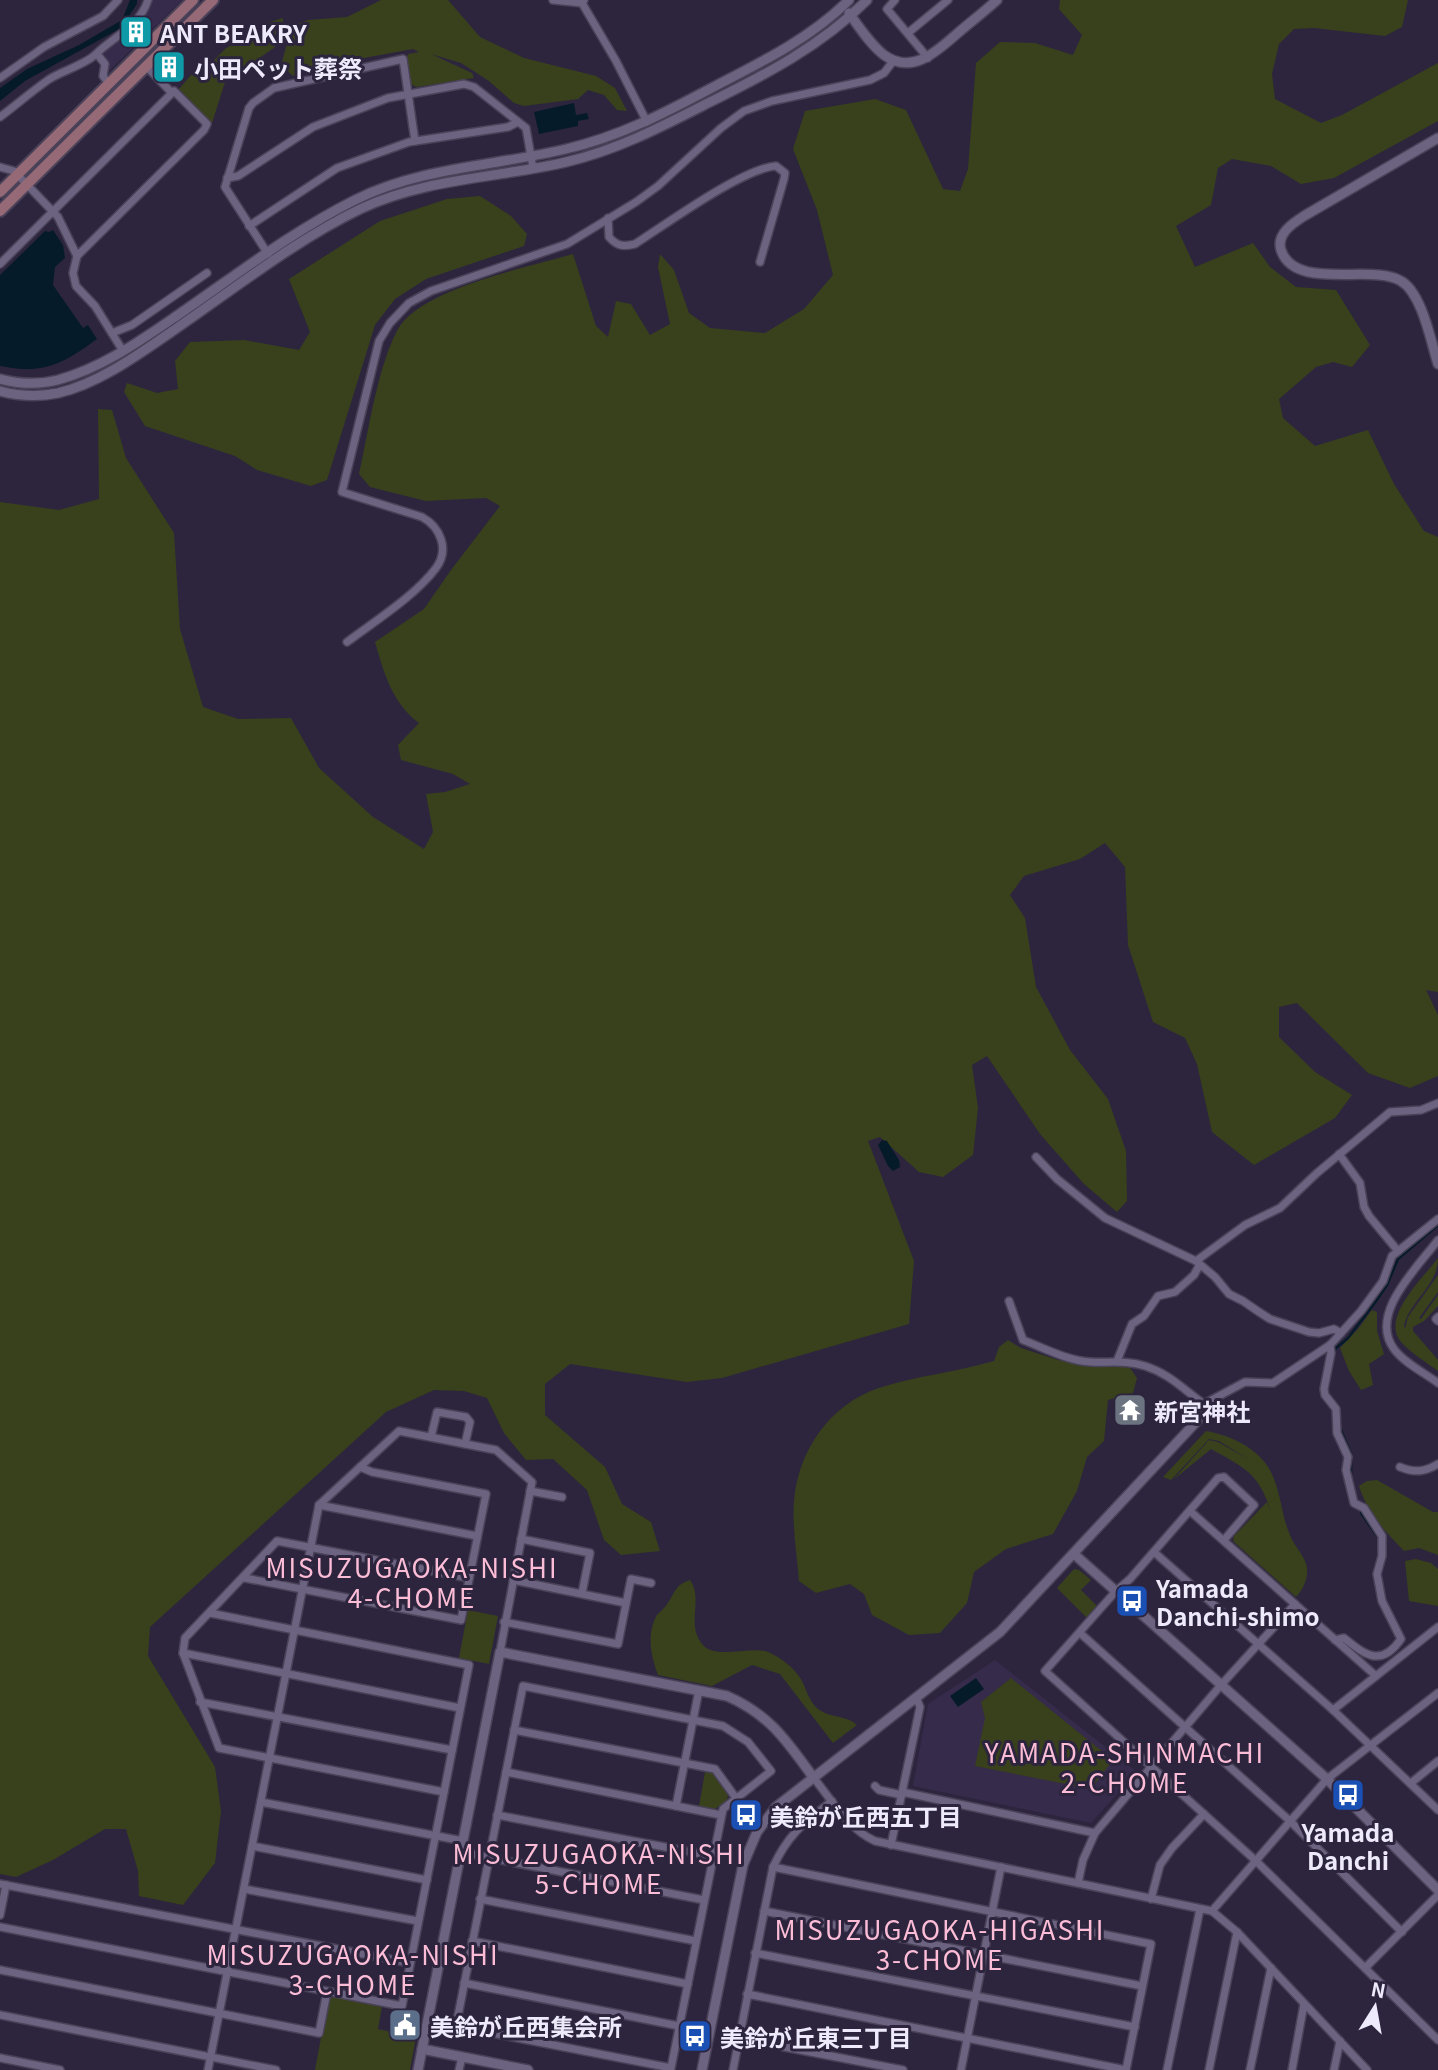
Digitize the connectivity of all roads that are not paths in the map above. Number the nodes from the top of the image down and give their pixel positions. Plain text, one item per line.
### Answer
1 (118, 0) edge
2 (148, 0) edge
3 (193, 0) edge
4 (212, 0) edge
5 (553, 0) edge
6 (867, 0) edge
7 (895, 0) edge
8 (948, 0) edge
9 (997, 0) edge
10 (583, 2) edge
11 (844, 2) edge
12 (851, 16) junction
13 (908, 33) junction
14 (97, 54) junction
15 (928, 58) junction
16 (894, 60) junction
17 (146, 66) junction
18 (0, 78) edge
19 (109, 84) junction
20 (172, 93) junction
21 (408, 94) junction
22 (0, 117) edge
23 (518, 122) junction
24 (647, 122) junction
25 (1438, 138) edge
26 (415, 141) junction
27 (531, 156) junction
28 (0, 167) edge
29 (533, 168) junction
30 (18, 174) junction
31 (228, 178) junction
32 (27, 184) junction
33 (0, 192) edge
34 (0, 211) edge
35 (54, 211) junction
36 (608, 218) junction
37 (249, 226) junction
38 (268, 254) junction
39 (77, 256) junction
40 (760, 262) dead end
41 (0, 264) edge
42 (207, 273) dead end
43 (112, 333) junction
44 (123, 351) junction
45 (1438, 364) edge
46 (0, 379) edge
47 (0, 391) edge
48 (347, 642) dead end
49 (1438, 1103) edge
50 (1339, 1154) junction
51 (1036, 1157) dead end
52 (1438, 1219) edge
53 (1438, 1240) edge
54 (1398, 1251) junction
55 (1198, 1263) junction
56 (1009, 1301) dead end
57 (1341, 1333) junction
58 (1330, 1345) junction
59 (1117, 1361) junction
60 (1438, 1384) edge
61 (1204, 1404) junction
62 (431, 1437) junction
63 (465, 1444) junction
64 (1438, 1464) edge
65 (360, 1467) junction
66 (1400, 1467) dead end
67 (530, 1491) junction
68 (562, 1497) dead end
69 (319, 1505) junction
70 (1190, 1511) junction
71 (477, 1536) junction
72 (521, 1539) junction
73 (1224, 1540) junction
74 (310, 1548) junction
75 (1154, 1552) junction
76 (1074, 1554) junction
77 (244, 1577) junction
78 (469, 1578) junction
79 (513, 1580) junction
80 (651, 1583) dead end
81 (302, 1589) junction
82 (1116, 1591) junction
83 (582, 1593) junction
84 (626, 1603) junction
85 (1295, 1604) junction
86 (210, 1613) junction
87 (504, 1622) junction
88 (1438, 1627) edge
89 (294, 1631) junction
90 (1080, 1633) junction
91 (1335, 1640) junction
92 (1259, 1644) junction
93 (500, 1652) junction
94 (183, 1653) junction
95 (286, 1673) junction
96 (1376, 1676) junction
97 (1221, 1685) junction
98 (699, 1690) junction
99 (1438, 1693) edge
100 (916, 1696) junction
101 (200, 1702) junction
102 (460, 1708) junction
103 (1333, 1710) junction
104 (278, 1716) junction
105 (694, 1719) junction
106 (1185, 1726) junction
107 (514, 1730) junction
108 (1370, 1746) junction
109 (452, 1750) junction
110 (269, 1758) junction
111 (1438, 1761) edge
112 (685, 1763) junction
113 (1151, 1767) junction
114 (506, 1772) junction
115 (813, 1777) junction
116 (1327, 1779) junction
117 (1411, 1783) junction
118 (875, 1786) dead end
119 (444, 1792) junction
120 (902, 1793) junction
121 (736, 1798) junction
122 (832, 1801) junction
123 (261, 1802) junction
124 (676, 1806) junction
125 (1438, 1810) edge
126 (1204, 1814) junction
127 (497, 1815) junction
128 (721, 1815) junction
129 (1290, 1821) junction
130 (1095, 1833) junction
131 (436, 1835) junction
132 (463, 1841) junction
133 (891, 1845) junction
134 (252, 1846) junction
135 (461, 1852) junction
136 (712, 1856) junction
137 (489, 1857) junction
138 (1255, 1860) junction
139 (773, 1867) junction
140 (1001, 1867) junction
141 (426, 1880) junction
142 (1078, 1883) junction
143 (3, 1884) edge
144 (244, 1889) junction
145 (1438, 1890) edge
146 (1438, 1895) edge
147 (481, 1899) junction
148 (1152, 1899) junction
149 (704, 1900) junction
150 (1200, 1909) junction
151 (764, 1911) junction
152 (1212, 1911) junction
153 (992, 1913) junction
154 (0, 1915) edge
155 (418, 1921) junction
156 (0, 1927) edge
157 (236, 1930) junction
158 (1237, 1932) junction
159 (1402, 1932) junction
160 (472, 1941) junction
161 (696, 1941) junction
162 (755, 1953) junction
163 (984, 1954) junction
164 (410, 1963) junction
165 (1366, 1967) junction
166 (1271, 1968) junction
167 (0, 1970) edge
168 (227, 1972) junction
169 (464, 1983) junction
170 (688, 1984) junction
171 (1143, 1986) junction
172 (327, 1992) junction
173 (747, 1994) junction
174 (975, 1996) junction
175 (1304, 2004) junction
176 (219, 2014) junction
177 (0, 2015) edge
178 (679, 2026) junction
179 (1135, 2027) junction
180 (738, 2038) junction
181 (967, 2038) junction
182 (1438, 2040) edge
183 (1340, 2041) junction
184 (422, 2049) junction
185 (462, 2057) junction
186 (0, 2058) edge
187 (210, 2058) junction
188 (60, 2070) edge
189 (208, 2070) edge
190 (276, 2070) edge
191 (418, 2070) edge
192 (459, 2070) edge
193 (528, 2070) edge
194 (702, 2070) edge
195 (733, 2070) edge
196 (903, 2070) edge
197 (961, 2070) edge
198 (1126, 2070) edge
199 (1167, 2070) edge
200 (1209, 2070) edge
201 (1250, 2070) edge
202 (1292, 2070) edge
203 (1334, 2070) edge
204 (1367, 2070) edge

1 - 18 street
2 - 14 street
3 - 19 main road
4 - 17 main road
5 - 10 street
6 - 12 street
7 - 13 street
8 - 13 street
9 - 15 street
10 - 24 street
11 - 12 street
11 - 24 street
12 - 16 street
12 - 29 street
13 - 15 street
14 - 19 street
14 - 22 street
15 - 16 street
16 - 36 street
17 - 20 street
17 - 32 main road
19 - 30 main road
20 - 35 street
20 - 39 street
21 - 23 street
21 - 26 street
21 - 31 street
21 - 31 street
23 - 26 street
23 - 27 street
24 - 27 street
25 - 45 street
26 - 37 street
27 - 29 street
27 - 38 street
28 - 30 street
29 - 47 street
30 - 32 street
30 - 33 main road
31 - 37 street
32 - 34 main road
32 - 35 street
35 - 39 street
35 - 41 street
36 - 40 street
36 - 48 street
37 - 38 street
38 - 44 street
39 - 43 street
42 - 43 street
43 - 44 street
44 - 46 street
49 - 50 street
50 - 54 street
50 - 55 street
51 - 55 street
52 - 54 street
53 - 60 street
54 - 57 street
55 - 57 street
55 - 59 street
56 - 59 street
57 - 58 street
58 - 61 street
58 - 91 street
59 - 61 street
61 - 76 street
62 - 63 street
62 - 63 street
62 - 65 street
63 - 67 street
64 - 66 street
65 - 69 street
65 - 71 street
67 - 68 street
67 - 72 street
69 - 71 street
69 - 74 street
70 - 73 street
70 - 73 street
70 - 75 street
71 - 78 street
72 - 79 street
72 - 83 street
73 - 85 street
74 - 77 street
74 - 78 street
74 - 81 street
75 - 82 street
75 - 92 street
76 - 82 street
76 - 100 street
77 - 81 street
77 - 86 street
78 - 81 street
79 - 83 street
79 - 87 street
80 - 84 street
81 - 89 street
82 - 90 street
82 - 97 street
83 - 84 street
84 - 87 street
85 - 91 street
85 - 92 street
86 - 89 street
86 - 94 street
87 - 93 street
88 - 96 street
89 - 95 street
89 - 102 street
90 - 106 street
90 - 113 street
91 - 96 street
92 - 97 street
92 - 103 street
93 - 98 street
93 - 132 street
94 - 95 street
94 - 101 street
95 - 102 street
95 - 104 street
96 - 103 street
97 - 106 street
97 - 116 street
98 - 105 street
98 - 115 street
99 - 108 street
100 - 115 street
100 - 120 street
101 - 104 street
101 - 110 street
102 - 109 street
103 - 108 street
104 - 109 street
104 - 110 street
105 - 107 street
105 - 112 street
105 - 121 street
106 - 113 street
106 - 129 street
107 - 112 street
107 - 114 street
108 - 116 street
108 - 117 street
109 - 119 street
110 - 119 street
110 - 123 street
111 - 117 street
112 - 121 street
112 - 124 street
113 - 126 street
113 - 130 street
114 - 124 street
114 - 127 street
115 - 122 street
115 - 194 street
116 - 129 street
116 - 145 street
117 - 125 street
118 - 120 street
119 - 131 street
120 - 130 street
120 - 133 street
121 - 128 street
122 - 133 street
122 - 139 street
123 - 131 street
123 - 134 street
124 - 128 street
126 - 138 street
126 - 148 street
127 - 136 street
127 - 137 street
128 - 136 street
129 - 138 street
129 - 159 street
130 - 142 street
131 - 132 street
131 - 141 street
132 - 135 street
133 - 140 street
134 - 141 street
134 - 144 street
135 - 137 street
135 - 184 street
136 - 149 street
137 - 147 street
137 - 149 street
138 - 152 street
138 - 165 street
139 - 151 street
139 - 153 street
140 - 142 street
140 - 153 street
141 - 155 street
142 - 148 street
143 - 154 street
143 - 157 street
144 - 155 street
144 - 157 street
146 - 159 street
147 - 160 street
147 - 161 street
148 - 150 street
149 - 161 street
150 - 152 street
150 - 199 street
151 - 162 street
151 - 163 street
152 - 158 street
153 - 163 street
153 - 171 street
155 - 164 street
156 - 168 street
157 - 164 street
157 - 168 street
158 - 166 street
158 - 200 street
159 - 165 street
160 - 169 street
160 - 170 street
161 - 170 street
162 - 173 street
162 - 174 street
163 - 171 street
163 - 174 street
164 - 172 street
165 - 182 street
166 - 175 street
166 - 201 street
167 - 176 street
168 - 172 street
168 - 176 street
169 - 178 street
169 - 178 street
170 - 178 street
171 - 179 street
172 - 176 street
173 - 180 street
173 - 181 street
174 - 179 street
174 - 181 street
175 - 183 street
175 - 202 street
176 - 187 street
177 - 187 street
179 - 198 street
180 - 195 street
180 - 196 street
181 - 197 street
181 - 198 street
183 - 203 street
183 - 204 street
184 - 185 street
184 - 191 street
185 - 192 street
185 - 193 street
186 - 188 street
187 - 189 street
187 - 190 street

